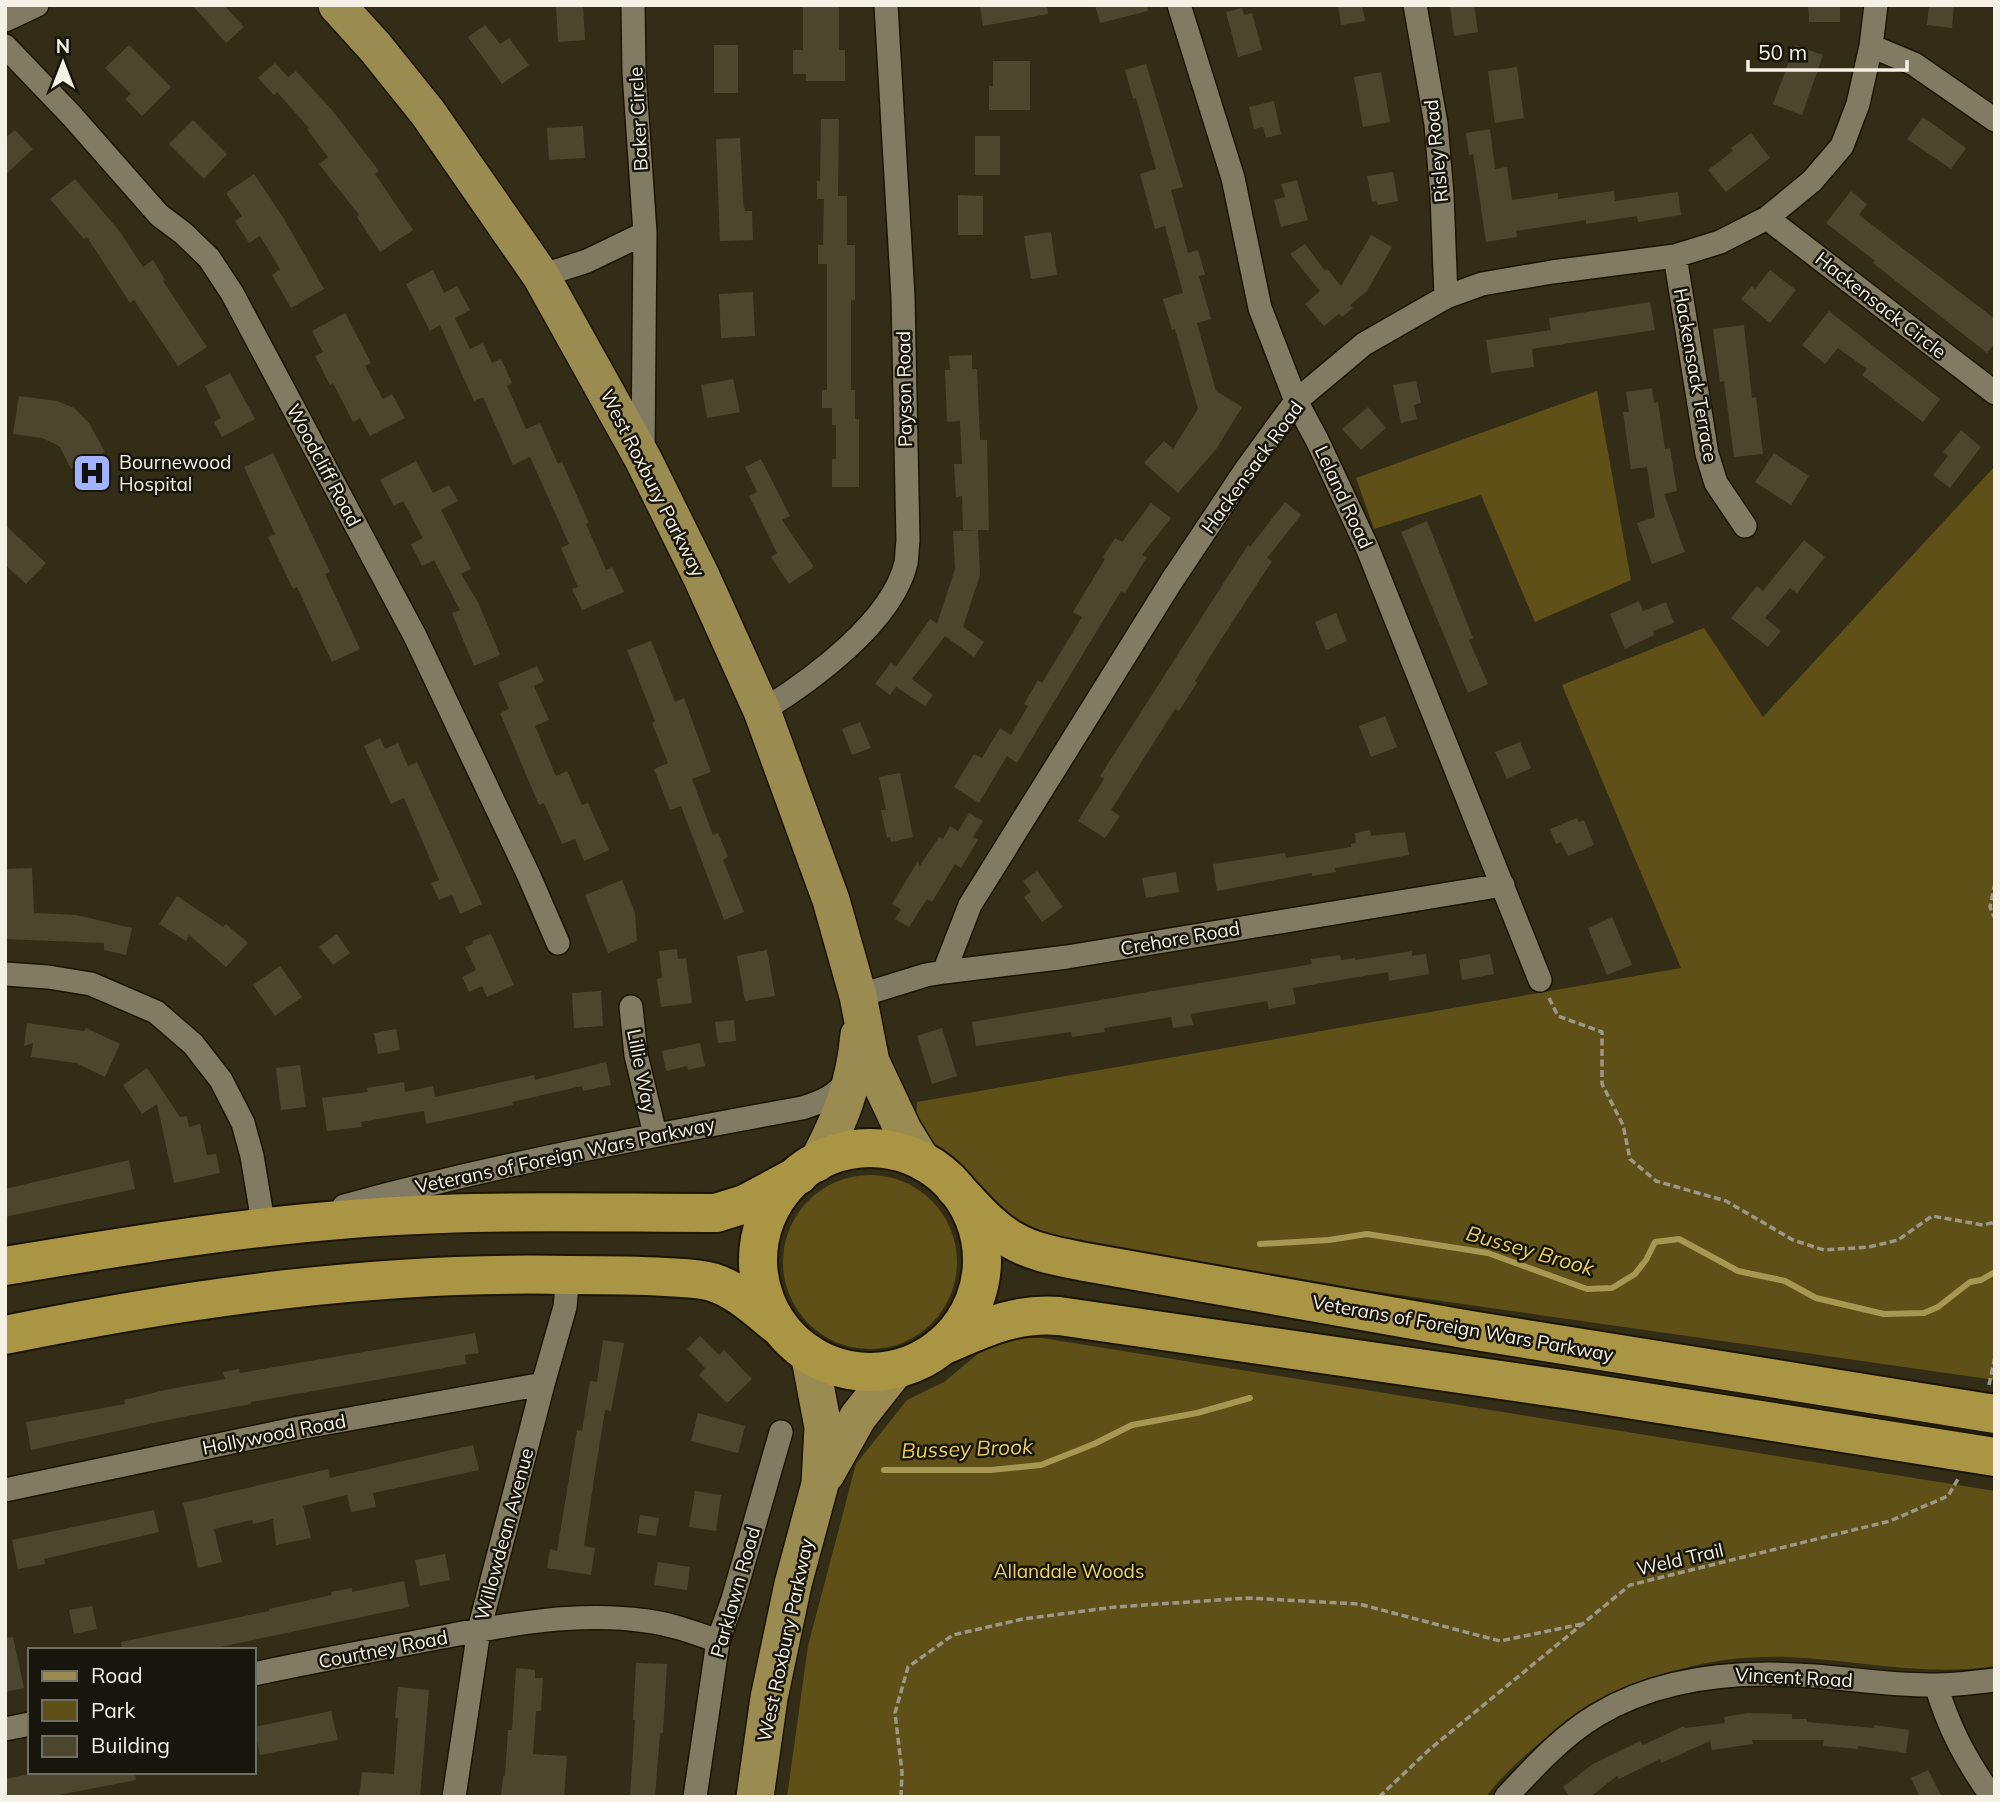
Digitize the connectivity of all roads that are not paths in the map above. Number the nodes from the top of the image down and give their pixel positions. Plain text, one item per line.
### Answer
1 (37, 5) edge
2 (337, 5) edge
3 (633, 5) edge
4 (886, 5) edge
5 (1180, 5) edge
6 (1415, 5) edge
7 (1876, 5) edge
8 (5, 20) edge
9 (5, 46) edge
10 (1871, 46) junction
11 (1995, 120) edge
12 (1767, 218) junction
13 (645, 233) junction
14 (1675, 256) junction
15 (541, 276) junction
16 (1446, 297) junction
17 (1995, 393) edge
18 (1296, 401) junction
19 (643, 459) junction
20 (1745, 526) dead end
21 (762, 711) junction
22 (1503, 886) junction
23 (558, 943) dead end
24 (944, 972) junction
25 (5, 974) edge
26 (1540, 980) road end
27 (860, 1006) junction
28 (631, 1007) dead end
29 (856, 1069) junction
30 (655, 1134) junction
31 (922, 1161) junction
32 (808, 1169) junction
33 (955, 1188) junction
34 (264, 1228) junction
35 (5, 1266) edge
36 (568, 1275) junction
37 (5, 1335) edge
38 (795, 1341) junction
39 (940, 1347) junction
40 (896, 1369) junction
41 (543, 1384) junction
42 (1991, 1402) edge
43 (781, 1432) dead end
44 (1995, 1457) edge
45 (820, 1484) junction
46 (5, 1490) edge
47 (479, 1630) junction
48 (718, 1641) junction
49 (256, 1674) edge
50 (1995, 1680) edge
51 (1936, 1685) junction
52 (28, 1724) edge
53 (5, 1729) edge
54 (454, 1797) edge
55 (695, 1797) edge
56 (755, 1797) edge
57 (1506, 1797) edge
58 (1992, 1797) edge

1 - 8 street
2 - 15 main road, West Roxbury Parkway
3 - 13 street, Baker Circle
4 - 21 street, Payson Road
5 - 18 street, Leland Road
6 - 16 street, Risley Road
7 - 10 street, Hackensack Road
9 - 23 street, Woodcliff Road
10 - 11 street
10 - 12 street, Hackensack Road
12 - 14 street, Hackensack Road
12 - 17 street, Hackensack Circle
13 - 15 street
13 - 19 street, Baker Circle
14 - 16 street, Hackensack Road
14 - 20 street, Hackensack Terrace
15 - 19 main road, West Roxbury Parkway
16 - 18 street, Hackensack Road
18 - 22 street, Leland Road
18 - 24 street, Hackensack Road
19 - 21 main road, West Roxbury Parkway
21 - 27 main road, West Roxbury Parkway
22 - 24 street, Crehore Road
22 - 26 street, Leland Road
24 - 27 street, Crehore Road
25 - 34 street
27 - 29 main road, West Roxbury Parkway
27 - 31 main road, West Roxbury Parkway
28 - 30 street, Lillie Way
29 - 30 street, Veterans of Foreign Wars Parkway
29 - 32 main road, West Roxbury Parkway
30 - 34 street, Veterans of Foreign Wars Parkway
31 - 32 highway
31 - 33 highway
32 - 34 highway, Veterans of Foreign Wars Parkway
32 - 38 highway
33 - 39 highway
33 - 42 highway, Veterans of Foreign Wars Parkway
34 - 35 highway, Veterans of Foreign Wars Parkway
36 - 37 highway
36 - 38 highway
36 - 41 street, Willowdean Avenue
38 - 40 highway
38 - 45 main road, West Roxbury Parkway
39 - 40 highway
39 - 44 highway
40 - 45 main road, West Roxbury Parkway
41 - 46 street, Hollywood Road
41 - 47 street, Willowdean Avenue
43 - 48 street, Parklawn Road
45 - 56 main road, West Roxbury Parkway
47 - 48 street, Courtney Road
47 - 49 street, Courtney Road
47 - 54 street, Willowdean Avenue
48 - 55 street, Parklawn Road
50 - 51 street, Vincent Road
51 - 57 street, Vincent Road
51 - 58 street
52 - 53 street

